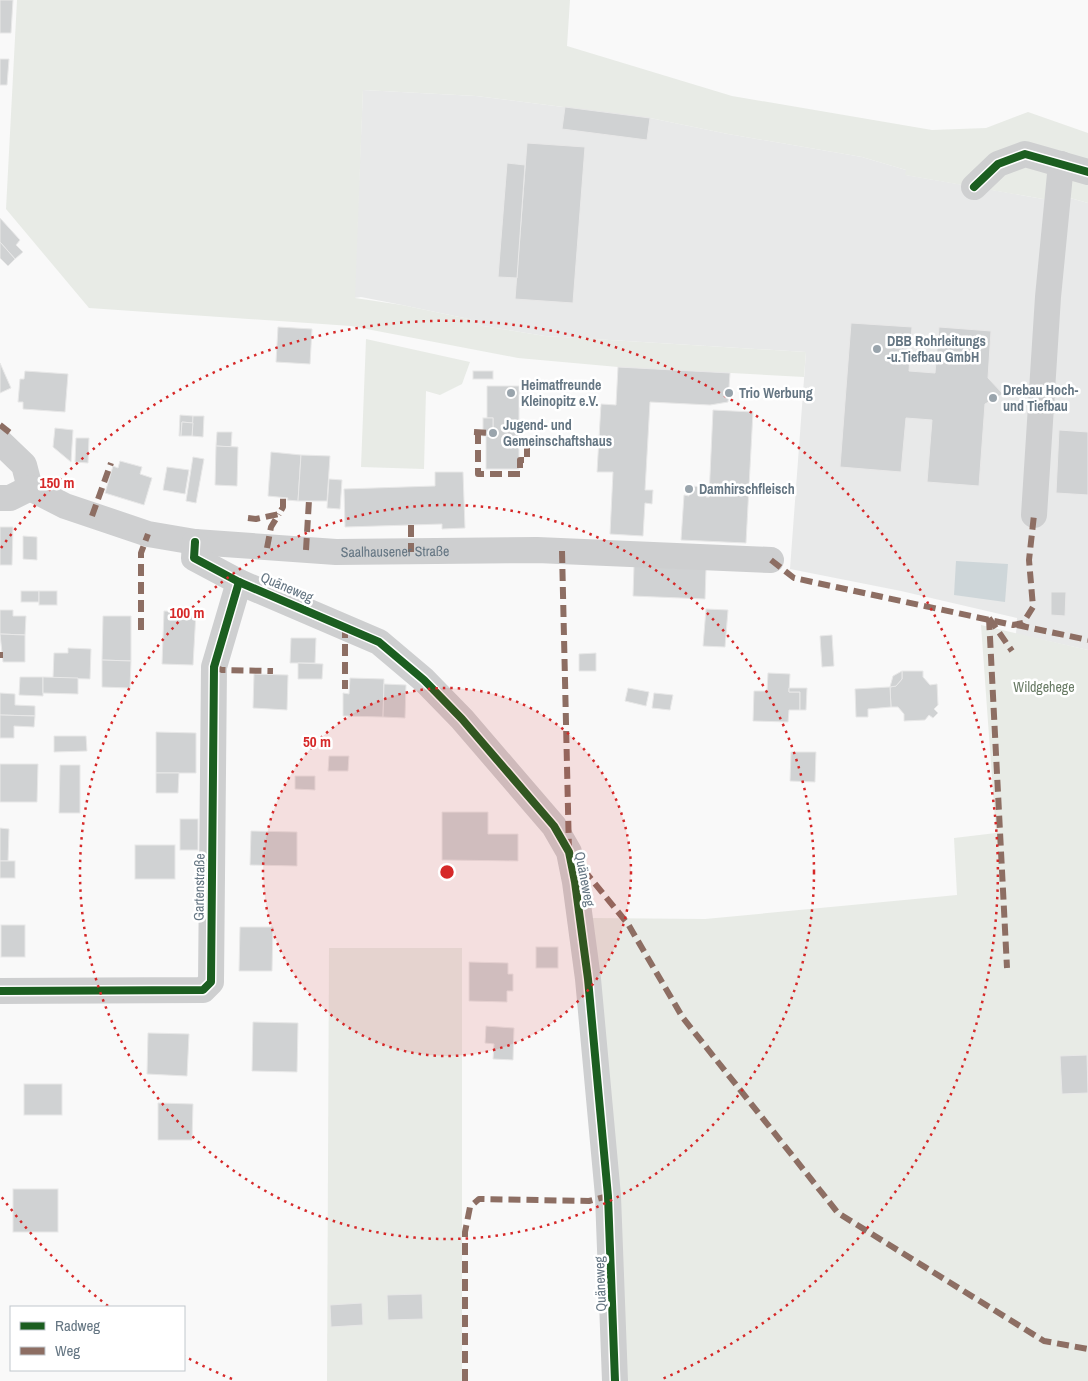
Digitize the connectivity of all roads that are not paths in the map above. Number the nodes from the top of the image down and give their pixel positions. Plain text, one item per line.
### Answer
1 (1061, 164) junction
2 (1088, 172) edge
3 (974, 188) dead end
4 (0, 442) edge
5 (30, 488) junction
6 (0, 498) edge
7 (1034, 516) dead end
8 (195, 542) junction
9 (771, 560) dead end
10 (239, 582) junction
11 (0, 991) edge
12 (615, 1381) edge

1 - 2 street
1 - 3 street
1 - 7 street
4 - 5 street
5 - 6 street
5 - 8 street, Saalhausener Straße
8 - 9 street, Saalhausener Straße
8 - 10 street, Quäneweg
10 - 11 street, Gartenstraße
10 - 12 street, Quäneweg

